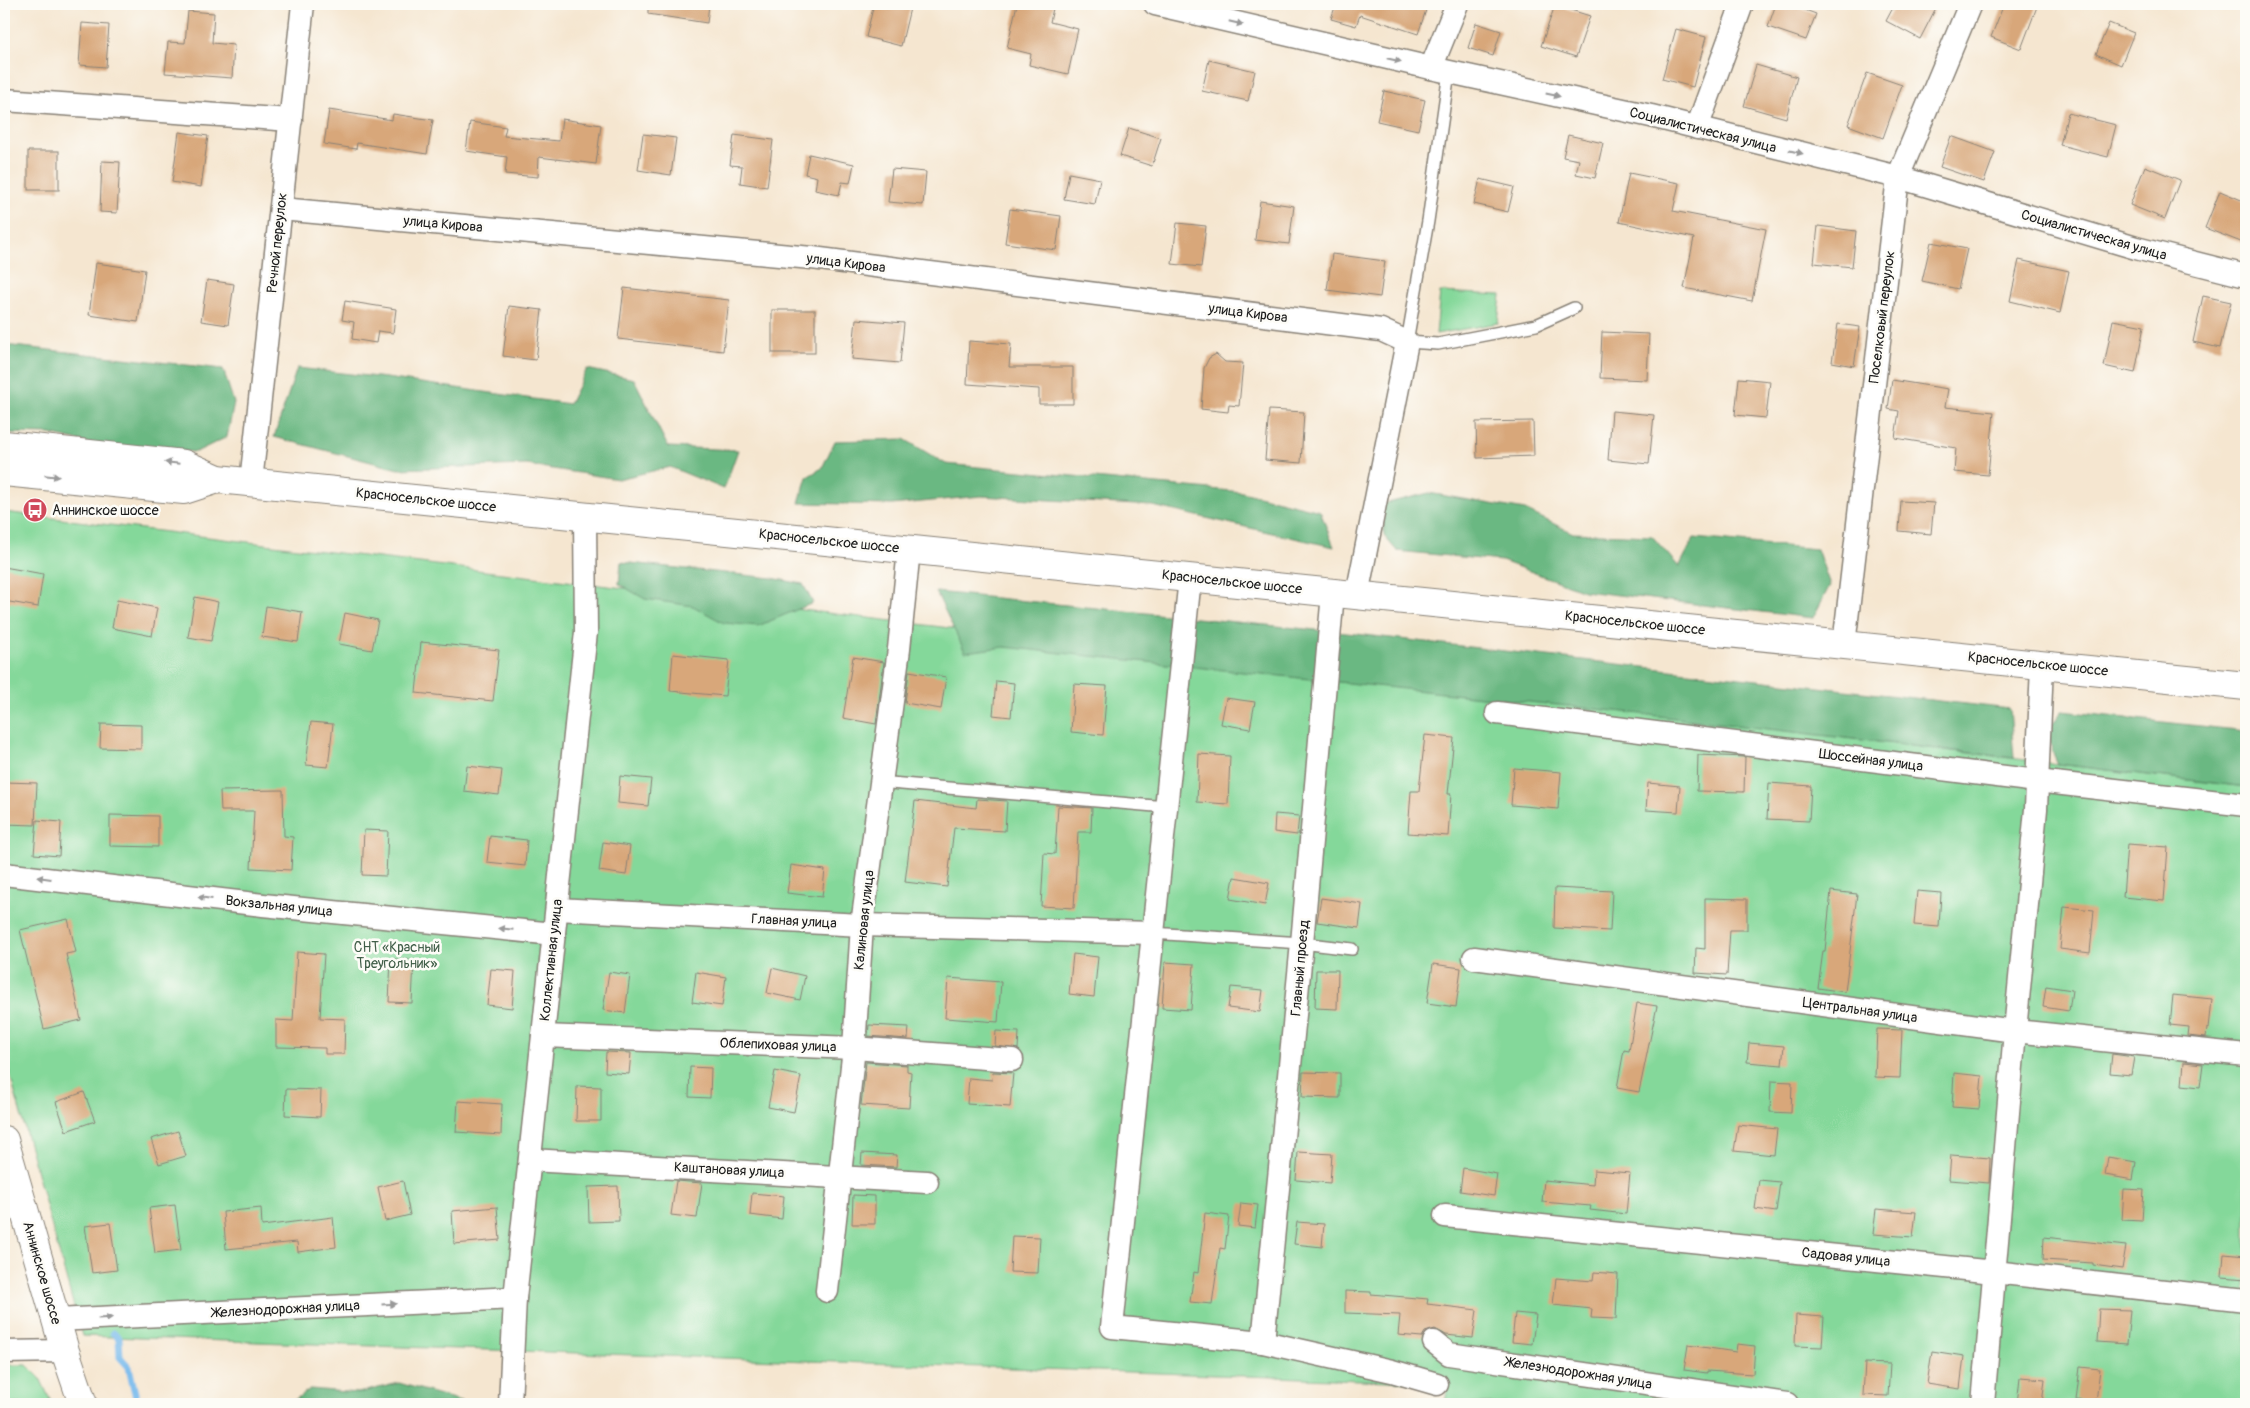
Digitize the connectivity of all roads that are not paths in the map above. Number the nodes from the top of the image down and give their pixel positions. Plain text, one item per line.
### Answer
1 (303, 4) edge
2 (1154, 4) edge
3 (1456, 4) edge
4 (1742, 4) edge
5 (1970, 4) edge
6 (1440, 70) junction
7 (4, 100) edge
8 (291, 120) junction
9 (1697, 128) junction
10 (1898, 177) junction
11 (281, 209) junction
12 (2246, 276) edge
13 (1574, 308) dead end
14 (1406, 342) junction
15 (4, 445) edge
16 (4, 472) edge
17 (218, 480) junction
18 (251, 482) junction
19 (585, 516) junction
20 (909, 549) junction
21 (1190, 578) junction
22 (1345, 594) junction
23 (1844, 644) junction
24 (2042, 665) junction
25 (2246, 686) edge
26 (1497, 713) dead end
27 (2038, 781) junction
28 (879, 782) junction
29 (2246, 805) edge
30 (1166, 808) junction
31 (4, 874) edge
32 (557, 909) junction
33 (862, 924) junction
34 (554, 934) junction
35 (1152, 934) junction
36 (1302, 943) junction
37 (1352, 949) dead end
38 (1474, 958) dead end
39 (2015, 1031) junction
40 (543, 1036) junction
41 (854, 1048) junction
42 (2246, 1055) edge
43 (1012, 1060) dead end
44 (4, 1140) edge
45 (530, 1160) junction
46 (838, 1175) junction
47 (927, 1182) dead end
48 (1445, 1216) dead end
49 (1994, 1272) junction
50 (827, 1291) dead end
51 (515, 1298) junction
52 (2246, 1300) edge
53 (56, 1320) junction
54 (1263, 1342) junction
55 (1434, 1342) dead end
56 (65, 1351) junction
57 (4, 1352) edge
58 (1437, 1384) dead end
59 (83, 1404) edge
60 (510, 1404) edge
61 (1787, 1404) edge
62 (1983, 1404) edge

1 - 8 street, Речной переулок
2 -> 6 street, Социалистическая улица
3 - 6 street
4 - 9 street
5 - 10 street, Поселковый переулок
6 -> 9 street, Социалистическая улица
6 - 14 lane
7 - 8 street
8 - 11 street, Речной переулок
9 -> 10 street, Социалистическая улица
10 - 12 street, Социалистическая улица
10 - 23 street, Поселковый переулок
11 - 14 street, улица Кирова
11 - 18 street, Речной переулок
13 - 14 lane
14 - 22 street, Главный проезд
17 -> 15 main road, Красносельское шоссе
16 -> 17 main road, Красносельское шоссе
17 - 18 main road, Красносельское шоссе
18 - 19 main road, Красносельское шоссе
19 - 20 main road, Красносельское шоссе
19 - 32 street, Коллективная улица
20 - 21 main road, Красносельское шоссе
20 - 28 street, Калиновая улица
21 - 22 main road, Красносельское шоссе
21 - 30 street
22 - 23 main road, Красносельское шоссе
22 - 36 street, Главный проезд
23 - 24 main road, Красносельское шоссе
24 - 25 main road, Красносельское шоссе
24 - 27 street
26 - 27 street, Шоссейная улица
27 - 29 street, Шоссейная улица
27 - 39 street
28 - 30 lane
28 - 33 street, Калиновая улица
30 - 35 street
34 -> 31 street, Вокзальная улица
32 - 33 street, Главная улица
32 - 34 street, Коллективная улица
33 - 35 street, Главная улица
33 - 41 street, Калиновая улица
34 - 40 street, Коллективная улица
35 - 36 lane
35 - 54 street
36 - 37 lane
36 - 54 street, Главный проезд
38 - 39 street, Центральная улица
39 - 42 street, Центральная улица
39 - 49 street
40 - 41 street, Облепиховая улица
40 - 45 street, Коллективная улица
41 - 43 street, Облепиховая улица
41 - 46 street, Калиновая улица
44 - 53 main road, Аннинское шоссе
45 - 46 street, Каштановая улица
45 - 51 street, Коллективная улица
46 - 47 street, Каштановая улица
46 - 50 street, Калиновая улица
48 - 49 street, Садовая улица
49 - 52 street, Садовая улица
49 - 62 street
53 -> 51 street, Железнодорожная улица
51 - 60 street, Коллективная улица
53 - 56 main road, Аннинское шоссе
54 - 58 street
55 - 61 street, Железнодорожная улица
56 - 57 street
56 - 59 main road, Аннинское шоссе

